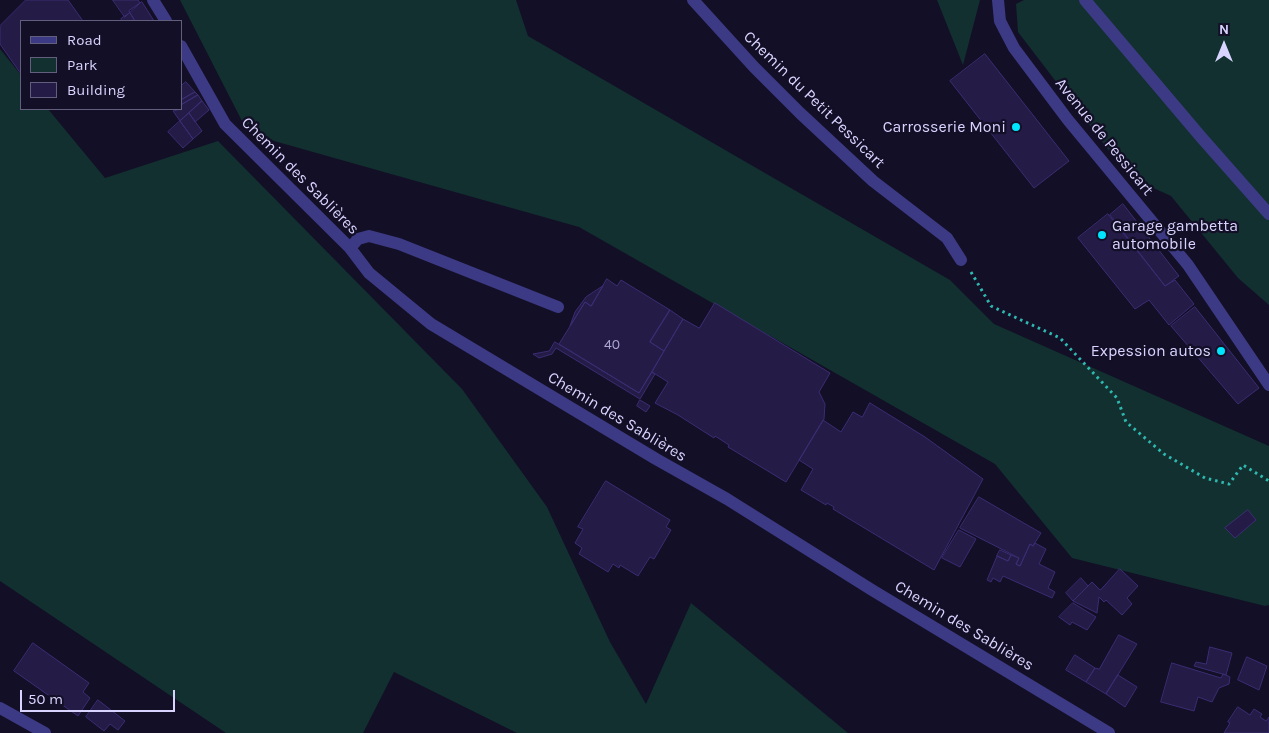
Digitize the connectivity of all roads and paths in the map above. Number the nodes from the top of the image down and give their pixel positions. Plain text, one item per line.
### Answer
1 (153, 0) edge
2 (693, 0) edge
3 (998, 0) edge
4 (1085, 0) edge
5 (165, 20) edge
6 (182, 48) edge
7 (1269, 214) edge
8 (350, 248) junction
9 (961, 260) joint
10 (558, 307) dead end
11 (1269, 385) edge
12 (1269, 481) edge
13 (0, 708) edge
14 (45, 733) edge
15 (1109, 733) edge

1 - 5 street
2 - 9 street, Chemin du Petit Pessicart
3 - 11 street, Avenue de Pessicart
4 - 7 street
6 - 8 street, Chemin des Sablières
8 - 10 street
8 - 15 street, Chemin des Sablières
9 - 12 path
13 - 14 street

